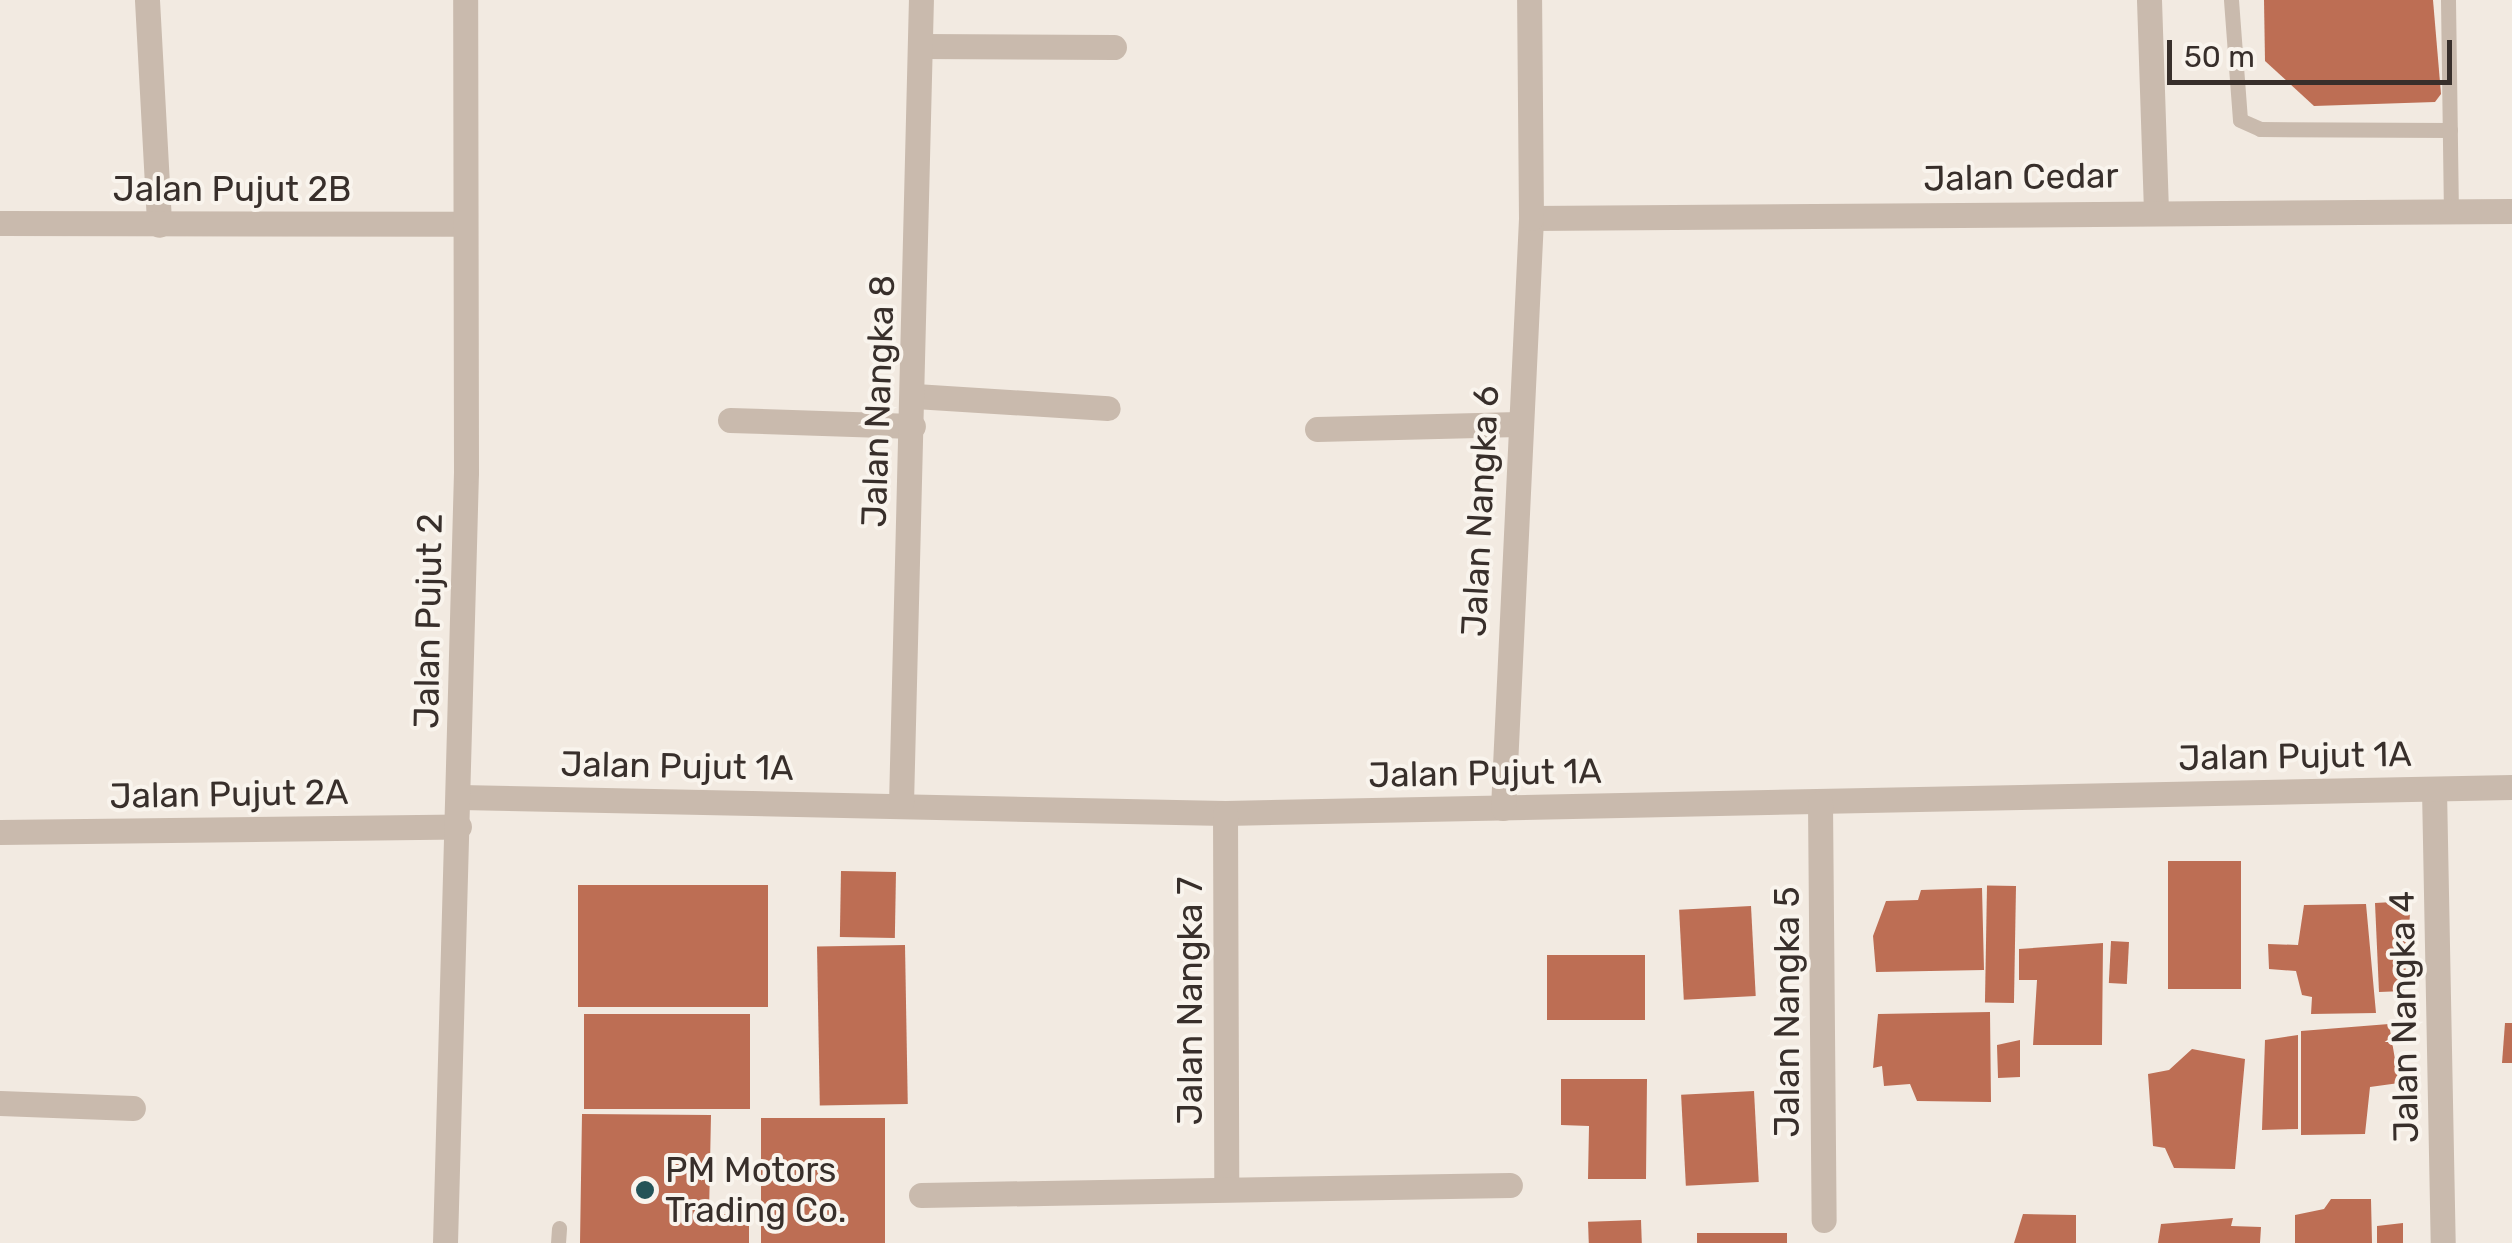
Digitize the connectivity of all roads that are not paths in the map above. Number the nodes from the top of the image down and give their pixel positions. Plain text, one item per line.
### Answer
1 (147, 0) edge
2 (465, 0) edge
3 (921, 0) edge
4 (1530, 0) edge
5 (2149, 0) edge
6 (2231, 0) edge
7 (2448, 0) edge
8 (921, 46) junction
9 (1114, 47) dead end
10 (2450, 130) junction
11 (2451, 209) junction
12 (2156, 210) junction
13 (2512, 210) edge
14 (1531, 218) junction
15 (0, 224) edge
16 (464, 224) junction
17 (158, 225) junction
18 (915, 396) junction
19 (1108, 408) dead end
20 (730, 420) dead end
21 (1518, 424) junction
22 (912, 426) junction
23 (1318, 429) dead end
24 (2512, 787) edge
25 (2434, 790) junction
26 (460, 798) junction
27 (1820, 803) junction
28 (901, 804) junction
29 (1503, 808) junction
30 (1224, 813) junction
31 (459, 826) junction
32 (0, 832) edge
33 (0, 1104) edge
34 (134, 1108) dead end
35 (1510, 1185) dead end
36 (1226, 1189) junction
37 (921, 1195) dead end
38 (1824, 1220) dead end
39 (445, 1243) edge
40 (2443, 1243) edge

1 - 17 street
2 - 16 street, Jalan Pujut 2
3 - 8 street, Jalan Nangka 8
4 - 14 street, Jalan Nangka 6
5 - 12 street
6 - 10 lane
7 - 10 lane
8 - 9 street
8 - 18 street, Jalan Nangka 8
10 - 11 lane
11 - 12 street, Jalan Cedar
11 - 13 street, Jalan Cedar
12 - 14 street, Jalan Cedar
14 - 21 street, Jalan Nangka 6
15 - 17 street, Jalan Pujut 2B
16 - 17 street, Jalan Pujut 2B
16 - 26 street, Jalan Pujut 2
18 - 19 street
18 - 22 street, Jalan Nangka 8
20 - 22 street
21 - 23 street
21 - 29 street, Jalan Nangka 6
22 - 28 street, Jalan Nangka 8
24 - 25 street, Jalan Pujut 1A
25 - 27 street, Jalan Pujut 1A
25 - 40 street, Jalan Nangka 4
26 - 28 street, Jalan Pujut 1A
26 - 31 street, Jalan Pujut 2
27 - 29 street, Jalan Pujut 1A
27 - 38 street, Jalan Nangka 5
28 - 30 street, Jalan Pujut 1A
29 - 30 street, Jalan Pujut 1A
30 - 36 street, Jalan Nangka 7
31 - 32 street, Jalan Pujut 2A
31 - 39 street, Jalan Pujut 2
33 - 34 street
35 - 36 street
36 - 37 street

